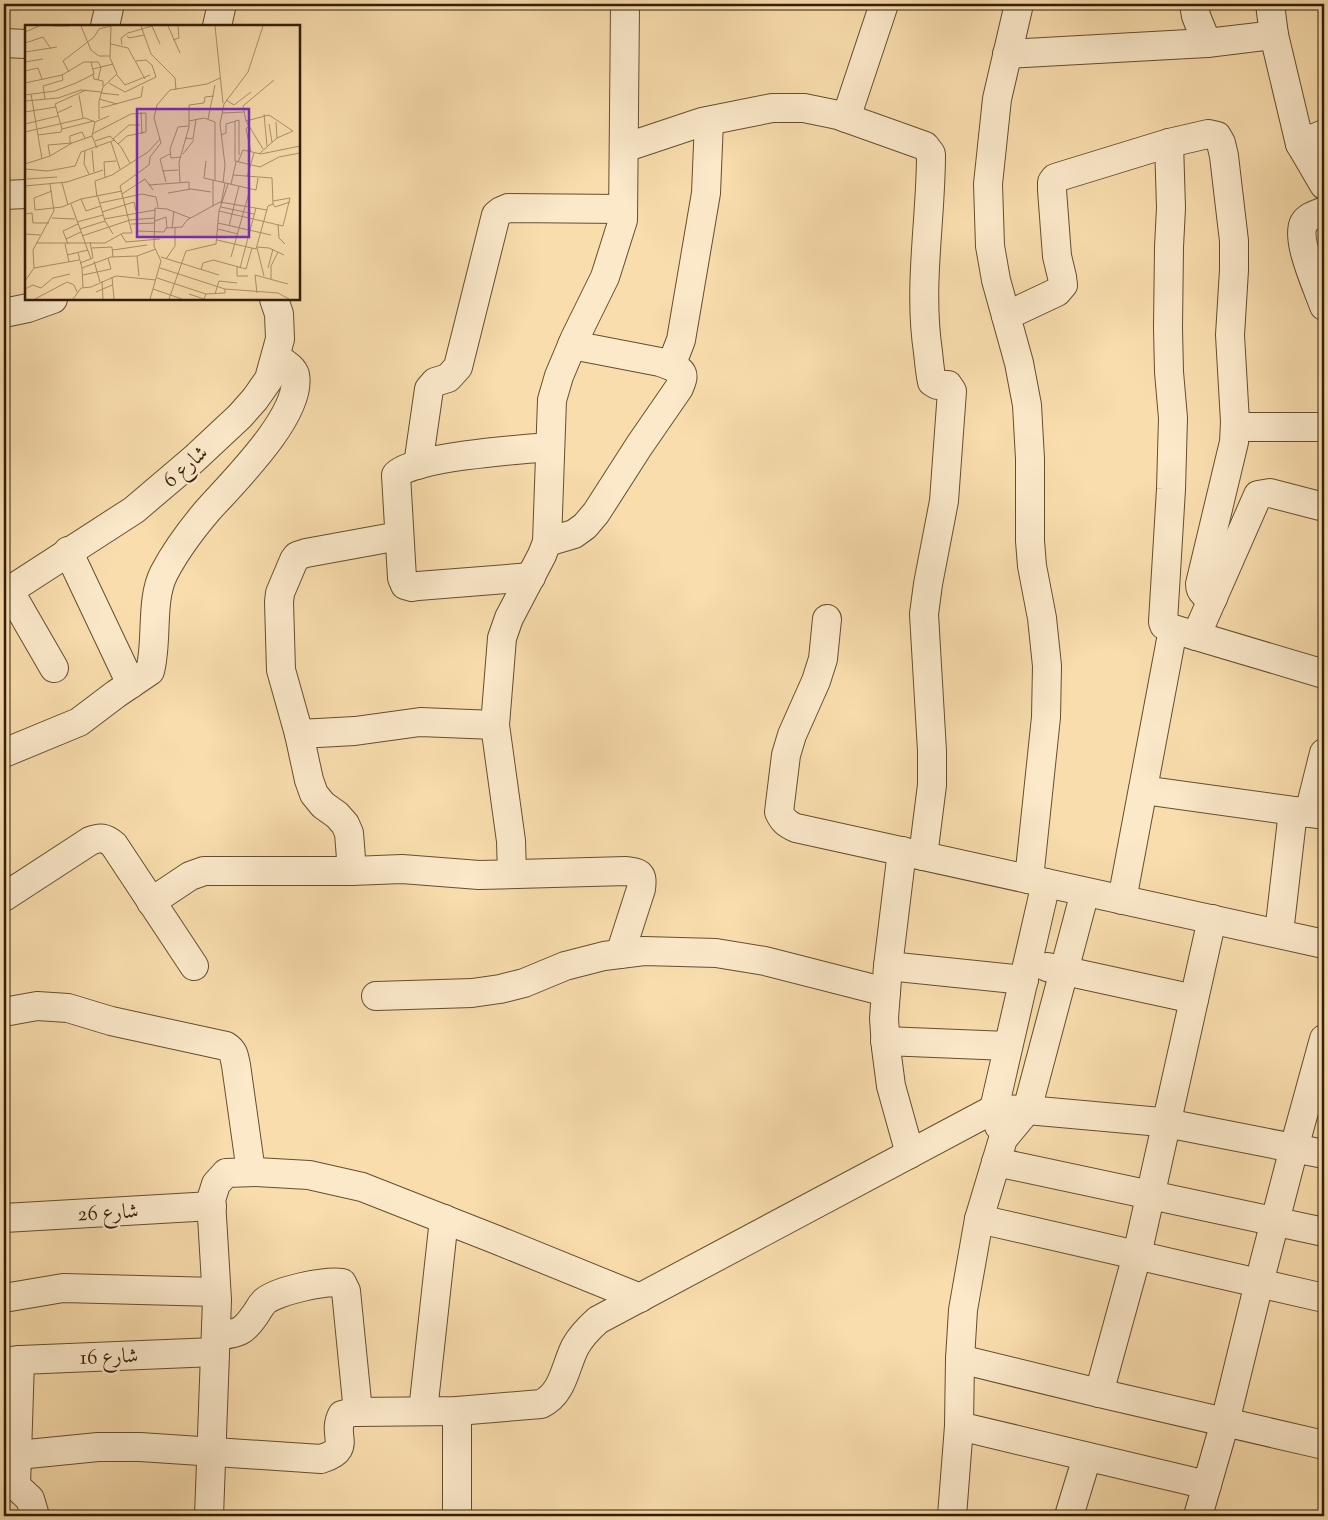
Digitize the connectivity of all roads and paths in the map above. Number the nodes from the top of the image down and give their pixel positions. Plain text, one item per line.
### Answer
1 (110, 4) edge
2 (222, 4) edge
3 (625, 4) edge
4 (884, 4) edge
5 (1019, 4) edge
6 (1194, 4) edge
7 (1270, 4) edge
8 (105, 25) edge
9 (217, 25) edge
10 (1274, 35) junction
11 (4, 42) edge
12 (1207, 42) junction
13 (25, 44) edge
14 (1007, 54) junction
15 (846, 118) junction
16 (709, 121) junction
17 (1312, 139) edge
18 (1169, 143) junction
19 (624, 148) junction
20 (1324, 186) edge
21 (25, 194) edge
22 (4, 195) edge
23 (623, 209) junction
24 (1324, 211) edge
25 (50, 300) edge
26 (274, 300) edge
27 (1324, 306) edge
28 (4, 313) edge
29 (1006, 316) junction
30 (572, 345) junction
31 (276, 357) junction
32 (671, 366) junction
33 (1324, 427) edge
34 (1235, 428) junction
35 (550, 447) junction
36 (418, 465) junction
37 (1324, 507) edge
38 (399, 536) junction
39 (547, 542) junction
40 (68, 551) junction
41 (531, 577) junction
42 (6, 592) edge
43 (1213, 598) junction
44 (826, 619) dead end
45 (1185, 632) junction
46 (54, 668) dead end
47 (1324, 674) edge
48 (131, 684) junction
49 (495, 724) junction
50 (299, 734) junction
51 (4, 753) edge
52 (1324, 753) edge
53 (1143, 790) junction
54 (1309, 813) edge
55 (913, 853) junction
56 (352, 871) junction
57 (512, 874) junction
58 (1037, 880) junction
59 (1085, 892) junction
60 (4, 897) edge
61 (1122, 900) junction
62 (151, 902) junction
63 (1212, 919) junction
64 (1279, 934) junction
65 (1324, 944) edge
66 (620, 954) junction
67 (194, 966) dead end
68 (1025, 971) junction
69 (1064, 971) junction
70 (887, 979) junction
71 (376, 996) dead end
72 (1194, 998) junction
73 (4, 1012) edge
74 (1324, 1039) edge
75 (885, 1041) junction
76 (1008, 1046) junction
77 (994, 1109) junction
78 (1027, 1110) junction
79 (1167, 1123) junction
80 (1294, 1148) junction
81 (999, 1150) junction
82 (910, 1154) junction
83 (1324, 1154) edge
84 (251, 1172) junction
85 (1151, 1194) junction
86 (212, 1206) junction
87 (4, 1218) edge
88 (444, 1219) junction
89 (979, 1219) junction
90 (1275, 1222) junction
91 (1324, 1232) edge
92 (1137, 1255) junction
93 (1259, 1283) junction
94 (216, 1292) junction
95 (4, 1298) edge
96 (640, 1298) junction
97 (1324, 1298) edge
98 (215, 1344) junction
99 (960, 1359) junction
100 (12, 1361) edge
101 (1099, 1393) junction
102 (423, 1411) junction
103 (456, 1411) junction
104 (358, 1412) junction
105 (1225, 1422) junction
106 (959, 1426) junction
107 (1324, 1445) edge
108 (211, 1452) junction
109 (18, 1455) junction
110 (1087, 1457) junction
111 (10, 1482) edge
112 (1207, 1485) junction
113 (35, 1516) edge
114 (209, 1516) edge
115 (457, 1516) edge
116 (952, 1516) edge
117 (1069, 1516) edge
118 (1198, 1516) edge

1 - 8 street
2 - 9 street
3 - 19 street
4 - 15 street
5 - 14 street
6 - 12 street
7 - 10 street
10 - 12 street
10 - 17 street
11 - 13 street
12 - 14 street
14 - 29 street
15 - 16 street
15 - 55 street
16 - 19 street
16 - 32 street
17 - 20 street
18 - 29 street
18 - 34 street
18 - 45 street
19 - 23 street
21 - 22 street
23 - 30 street
23 - 36 street
24 - 27 street
25 - 28 street
26 - 31 street, شارع 6
29 - 58 street
30 - 32 street
30 - 35 street
31 - 40 street, شارع 6
31 - 48 street
32 - 39 street
33 - 34 street
34 - 43 street
35 - 36 street
35 - 39 street
36 - 38 street
37 - 43 street
38 - 41 street
38 - 50 street
39 - 41 street
40 - 42 street, شارع 6
40 - 48 street
41 - 49 street
42 - 46 street
43 - 45 street
44 - 55 street
45 - 47 street
45 - 53 street
48 - 51 street
49 - 50 street
49 - 57 street
50 - 56 street
52 - 54 street
53 - 54 street
53 - 61 street
54 - 64 street
55 - 58 street
55 - 70 street
56 - 57 street
56 - 62 street
57 - 66 street
58 - 59 street
58 - 68 street
59 - 61 street
59 - 69 street
60 - 62 street
61 - 63 street
62 - 67 street
63 - 64 street
63 - 72 street
64 - 65 street
66 - 70 street
66 - 71 street
68 - 69 street
68 - 70 street
68 - 76 street
69 - 72 street
69 - 78 street
70 - 75 street
72 - 79 street
73 - 84 street
74 - 80 street
75 - 76 street
75 - 82 street
76 - 77 street
77 - 78 street
77 - 81 street
77 - 82 street
78 - 79 street
78 - 81 street
79 - 80 street
79 - 85 street
80 - 83 street
80 - 90 street
81 - 85 street
81 - 89 street
82 - 96 street
84 - 86 street
84 - 88 street
85 - 90 street
85 - 92 street
86 - 87 street, شارع 26
86 - 94 street
88 - 96 street
88 - 102 street
89 - 92 street
89 - 99 street
90 - 91 street
90 - 93 street
92 - 93 street
92 - 101 street
93 - 97 street
93 - 105 street
94 - 95 street
94 - 98 street
96 - 103 street
98 - 100 street, شارع 16
98 - 104 street, شارع 16
98 - 108 street
99 - 101 street
99 - 106 street
100 - 109 street
101 - 105 street
102 - 103 street
102 - 104 street
103 - 115 street
104 - 108 street
105 - 107 street
105 - 112 street
106 - 110 street
106 - 116 street
108 - 109 street
108 - 114 street
109 - 111 street
110 - 112 street
110 - 117 street
111 - 113 street
112 - 118 street

